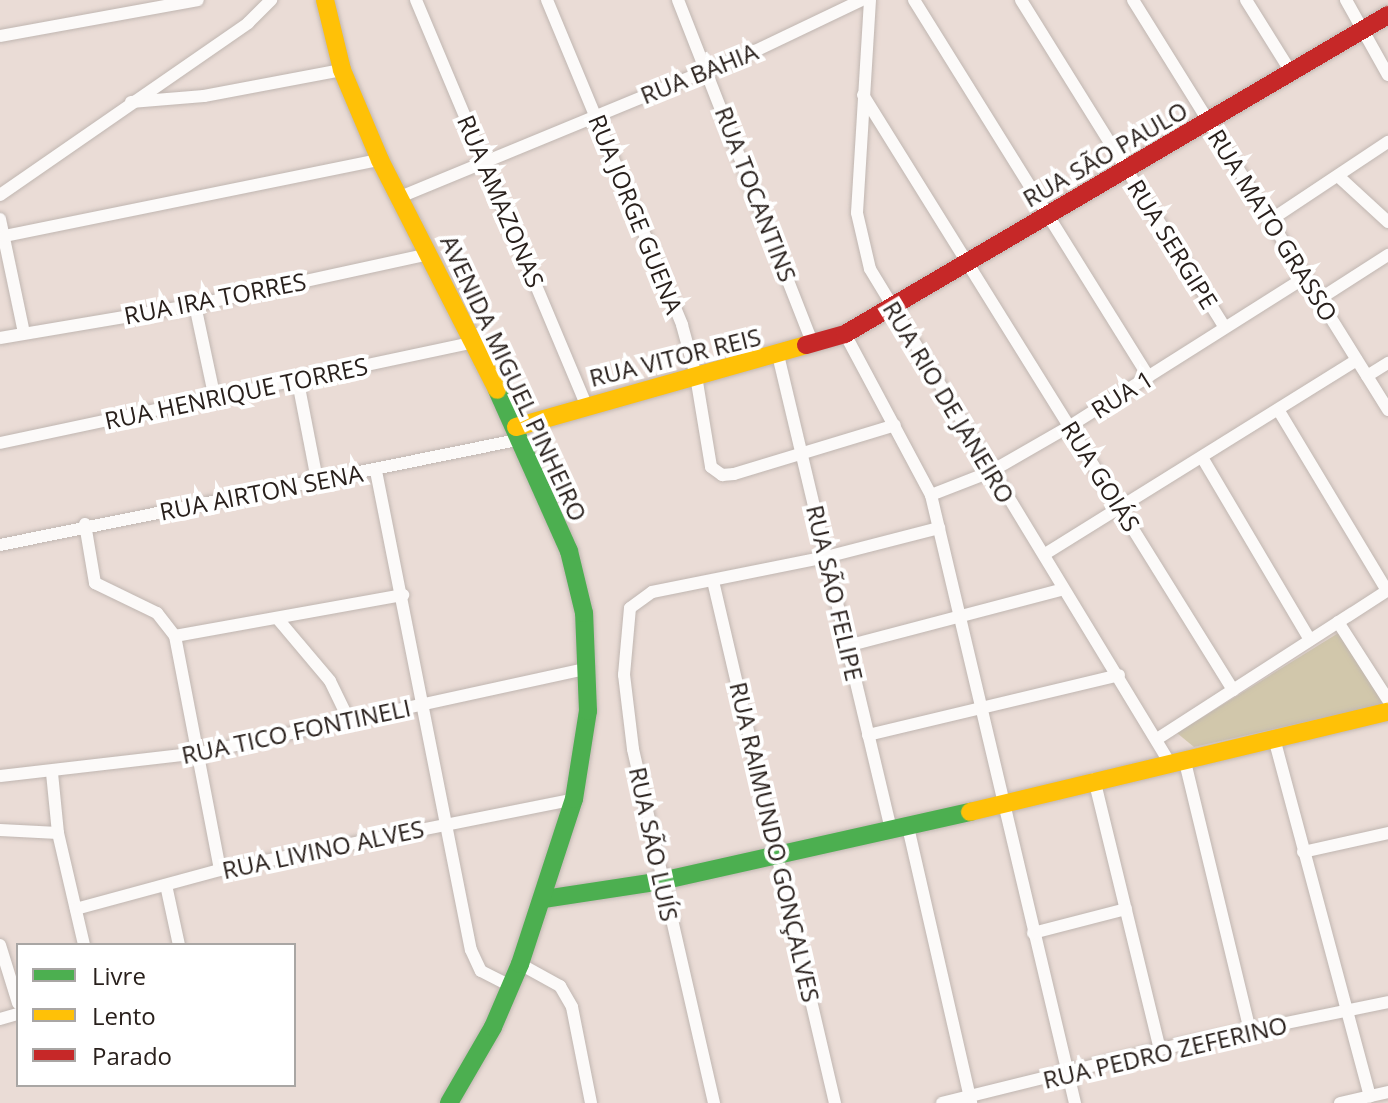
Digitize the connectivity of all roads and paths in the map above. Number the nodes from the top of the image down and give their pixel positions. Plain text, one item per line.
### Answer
1 (198, 0) edge
2 (271, 0) edge
3 (325, 0) edge
4 (416, 0) edge
5 (547, 0) edge
6 (678, 0) edge
7 (862, 0) edge
8 (870, 0) edge
9 (914, 0) edge
10 (1021, 0) edge
11 (1133, 0) edge
12 (1246, 0) edge
13 (1346, 0) edge
14 (841, 7) edge
15 (1388, 15) edge
16 (1361, 30) junction
17 (0, 36) edge
18 (342, 70) junction
19 (709, 70) junction
20 (1291, 72) junction
21 (1388, 75) edge
22 (862, 95) junction
23 (131, 102) junction
24 (595, 113) junction
25 (1208, 121) junction
26 (1388, 142) edge
27 (485, 159) junction
28 (380, 160) junction
29 (1125, 169) junction
30 (1338, 176) junction
31 (0, 195) edge
32 (400, 197) junction
33 (1048, 215) junction
34 (0, 219) edge
35 (1269, 221) junction
36 (1388, 222) edge
37 (5, 236) junction
38 (429, 254) junction
39 (1388, 255) edge
40 (967, 262) junction
41 (1306, 277) junction
42 (1321, 298) junction
43 (195, 305) junction
44 (889, 307) junction
45 (1224, 326) junction
46 (24, 333) junction
47 (845, 334) junction
48 (0, 338) edge
49 (471, 343) junction
50 (813, 344) junction
51 (778, 355) junction
52 (1357, 360) junction
53 (1388, 363) edge
54 (696, 376) junction
55 (1367, 376) junction
56 (1149, 377) junction
57 (298, 382) junction
58 (215, 399) junction
59 (586, 404) junction
60 (1388, 410) edge
61 (1279, 411) junction
62 (895, 425) junction
63 (1070, 426) junction
64 (519, 433) junction
65 (0, 443) edge
66 (802, 451) junction
67 (1203, 459) junction
68 (376, 471) junction
69 (990, 472) junction
70 (317, 480) junction
71 (931, 495) junction
72 (1121, 508) junction
73 (85, 524) junction
74 (939, 528) junction
75 (0, 545) edge
76 (1045, 554) junction
77 (826, 557) junction
78 (713, 581) junction
79 (1064, 589) junction
80 (1388, 591) edge
81 (403, 595) junction
82 (277, 618) junction
83 (960, 620) junction
84 (1338, 622) junction
85 (175, 636) junction
86 (1310, 640) junction
87 (847, 646) junction
88 (589, 668) junction
89 (1119, 675) junction
90 (1233, 690) junction
91 (1388, 700) edge
92 (426, 704) junction
93 (982, 708) junction
94 (1388, 712) edge
95 (348, 718) junction
96 (868, 735) junction
97 (1157, 739) junction
98 (1275, 742) junction
99 (200, 753) junction
100 (1178, 763) junction
101 (52, 773) junction
102 (0, 776) edge
103 (1094, 779) junction
104 (574, 799) junction
105 (1003, 805) junction
106 (446, 823) junction
107 (900, 829) junction
108 (0, 830) edge
109 (58, 833) junction
110 (1388, 833) edge
111 (1303, 852) junction
112 (779, 856) junction
113 (220, 870) junction
114 (661, 881) junction
115 (166, 885) junction
116 (544, 899) junction
117 (76, 909) junction
118 (1126, 909) junction
119 (1033, 933) junction
120 (84, 943) edge
121 (179, 943) edge
122 (0, 945) edge
123 (520, 964) junction
124 (511, 986) junction
125 (16, 997) edge
126 (1388, 1002) edge
127 (1347, 1011) junction
128 (1250, 1030) junction
129 (1160, 1049) junction
130 (1067, 1074) junction
131 (1388, 1092) edge
132 (1370, 1096) junction
133 (970, 1100) edge
134 (449, 1103) edge
135 (591, 1103) edge
136 (714, 1103) edge
137 (835, 1103) edge
138 (942, 1103) edge
139 (1075, 1103) edge
140 (1340, 1103) edge

1 - 17 street
2 - 23 street
3 - 18 street, AVENIDA MIGUEL PINHEIRO
4 - 27 street, RUA AMAZONAS
5 - 24 street, RUA JORGE GUENA
6 - 19 street, RUA TOCANTINS
7 - 14 street, RUA BAHIA
8 - 22 street, RUA RIO DE JANEIRO
9 - 33 street
10 - 29 street, RUA SERGIPE
11 - 25 street, RUA MATO GRASSO
12 - 20 street
13 - 16 street
14 - 19 street, RUA BAHIA
15 - 16 street, RUA SÃO PAULO
16 - 20 street, RUA SÃO PAULO
16 - 21 street
18 - 23 street
18 - 28 street, AVENIDA MIGUEL PINHEIRO
19 - 24 street, RUA BAHIA
19 - 50 street, RUA TOCANTINS
20 - 25 street, RUA SÃO PAULO
22 - 40 street, RUA GOIÁS
22 - 44 street, RUA RIO DE JANEIRO
23 - 31 street
24 - 27 street, RUA BAHIA
24 - 54 street, RUA JORGE GUENA
25 - 29 street, RUA SÃO PAULO
25 - 35 street, RUA MATO GRASSO
26 - 30 street
27 - 32 street, RUA BAHIA
27 - 59 street, RUA AMAZONAS
28 - 32 street, AVENIDA MIGUEL PINHEIRO
28 - 37 street
29 - 33 street, RUA SÃO PAULO
29 - 45 street, RUA SERGIPE
30 - 35 street
30 - 36 street
32 - 38 street, AVENIDA MIGUEL PINHEIRO
33 - 40 street, RUA SÃO PAULO
33 - 56 street
34 - 37 street
35 - 41 street, RUA MATO GRASSO
37 - 46 street
38 - 43 street, RUA IRA TORRES
38 - 49 street, AVENIDA MIGUEL PINHEIRO
39 - 42 street
40 - 44 street, RUA SÃO PAULO
40 - 63 street, RUA GOIÁS
41 - 42 street, RUA MATO GRASSO
41 - 45 street, RUA 1
42 - 52 street, RUA MATO GRASSO
43 - 46 street, RUA IRA TORRES
43 - 58 street
44 - 47 street, RUA SÃO PAULO
44 - 69 street, RUA RIO DE JANEIRO
45 - 56 street, RUA 1
46 - 48 street, RUA IRA TORRES
47 - 50 street, RUA VITOR REIS
47 - 62 street
49 - 57 street, RUA HENRIQUE TORRES
49 - 64 street, AVENIDA MIGUEL PINHEIRO
50 - 51 street, RUA VITOR REIS
51 - 54 street, RUA VITOR REIS
51 - 66 street, RUA SÃO FELIPE
52 - 55 street, RUA MATO GRASSO
52 - 61 street
53 - 55 street
54 - 59 street, RUA VITOR REIS
54 - 66 street, RUA JORGE GUENA
55 - 60 street, RUA MATO GRASSO
56 - 63 street, RUA 1
57 - 58 street, RUA HENRIQUE TORRES
57 - 70 street
58 - 65 street, RUA HENRIQUE TORRES
59 - 64 street, RUA VITOR REIS
61 - 67 street
61 - 80 street
62 - 66 street
62 - 71 street
63 - 69 street, RUA 1
63 - 72 street, RUA GOIÁS
64 - 68 street, RUA AIRTON SENA
64 - 88 street, AVENIDA MIGUEL PINHEIRO
66 - 77 street, RUA SÃO FELIPE
67 - 72 street
67 - 86 street
68 - 70 street, RUA AIRTON SENA
68 - 81 street
69 - 71 street, RUA 1
69 - 76 street, RUA RIO DE JANEIRO
70 - 73 street, RUA AIRTON SENA
71 - 74 street
72 - 76 street
72 - 90 street, RUA GOIÁS
73 - 75 street, RUA AIRTON SENA
73 - 85 street
74 - 77 street
74 - 83 street
76 - 79 street, RUA RIO DE JANEIRO
77 - 78 street
77 - 87 street, RUA SÃO FELIPE
78 - 112 street, RUA RAIMUNDO GONÇALVES
78 - 114 street, RUA SÃO LUÍS
79 - 83 street
79 - 89 street, RUA RIO DE JANEIRO
80 - 84 street
81 - 82 street
81 - 92 street
82 - 85 street
82 - 95 street
83 - 87 street
83 - 93 street
84 - 86 street
84 - 91 street
85 - 99 street
86 - 90 street
87 - 96 street, RUA SÃO FELIPE
88 - 92 street, RUA TICO FONTINELI
88 - 104 street, AVENIDA MIGUEL PINHEIRO
89 - 93 street
89 - 97 street, RUA RIO DE JANEIRO
90 - 97 street
92 - 95 street, RUA TICO FONTINELI
92 - 106 street
93 - 96 street
93 - 105 street
94 - 98 street
95 - 99 street, RUA TICO FONTINELI
96 - 107 street, RUA SÃO FELIPE
97 - 100 street, RUA RIO DE JANEIRO
98 - 100 street
98 - 111 street
99 - 101 street, RUA TICO FONTINELI
99 - 113 street
100 - 103 street
100 - 128 street, RUA RIO DE JANEIRO
101 - 102 street, RUA TICO FONTINELI
101 - 109 street
103 - 105 street
103 - 118 street
104 - 106 street, RUA LIVINO ALVES
104 - 116 street, AVENIDA MIGUEL PINHEIRO
105 - 107 street
105 - 119 street
106 - 113 street, RUA LIVINO ALVES
106 - 124 street
107 - 112 street
107 - 133 street, RUA SÃO FELIPE
108 - 109 street
109 - 117 street
110 - 111 street
111 - 127 street
112 - 114 street
112 - 137 street, RUA RAIMUNDO GONÇALVES
113 - 115 street, RUA LIVINO ALVES
114 - 116 street
114 - 136 street, RUA SÃO LUÍS
115 - 117 street, RUA LIVINO ALVES
115 - 121 street
116 - 123 street, AVENIDA MIGUEL PINHEIRO
117 - 120 street
118 - 119 street
118 - 129 street
119 - 130 street
122 - 125 street
123 - 124 street, AVENIDA MIGUEL PINHEIRO
123 - 135 street
124 - 134 street, AVENIDA MIGUEL PINHEIRO
126 - 127 street, RUA PEDRO ZEFERINO
127 - 128 street, RUA PEDRO ZEFERINO
127 - 132 street
128 - 129 street, RUA PEDRO ZEFERINO
129 - 130 street, RUA PEDRO ZEFERINO
130 - 133 street, RUA PEDRO ZEFERINO
130 - 139 street
131 - 132 street
132 - 140 street
133 - 138 street, RUA PEDRO ZEFERINO

